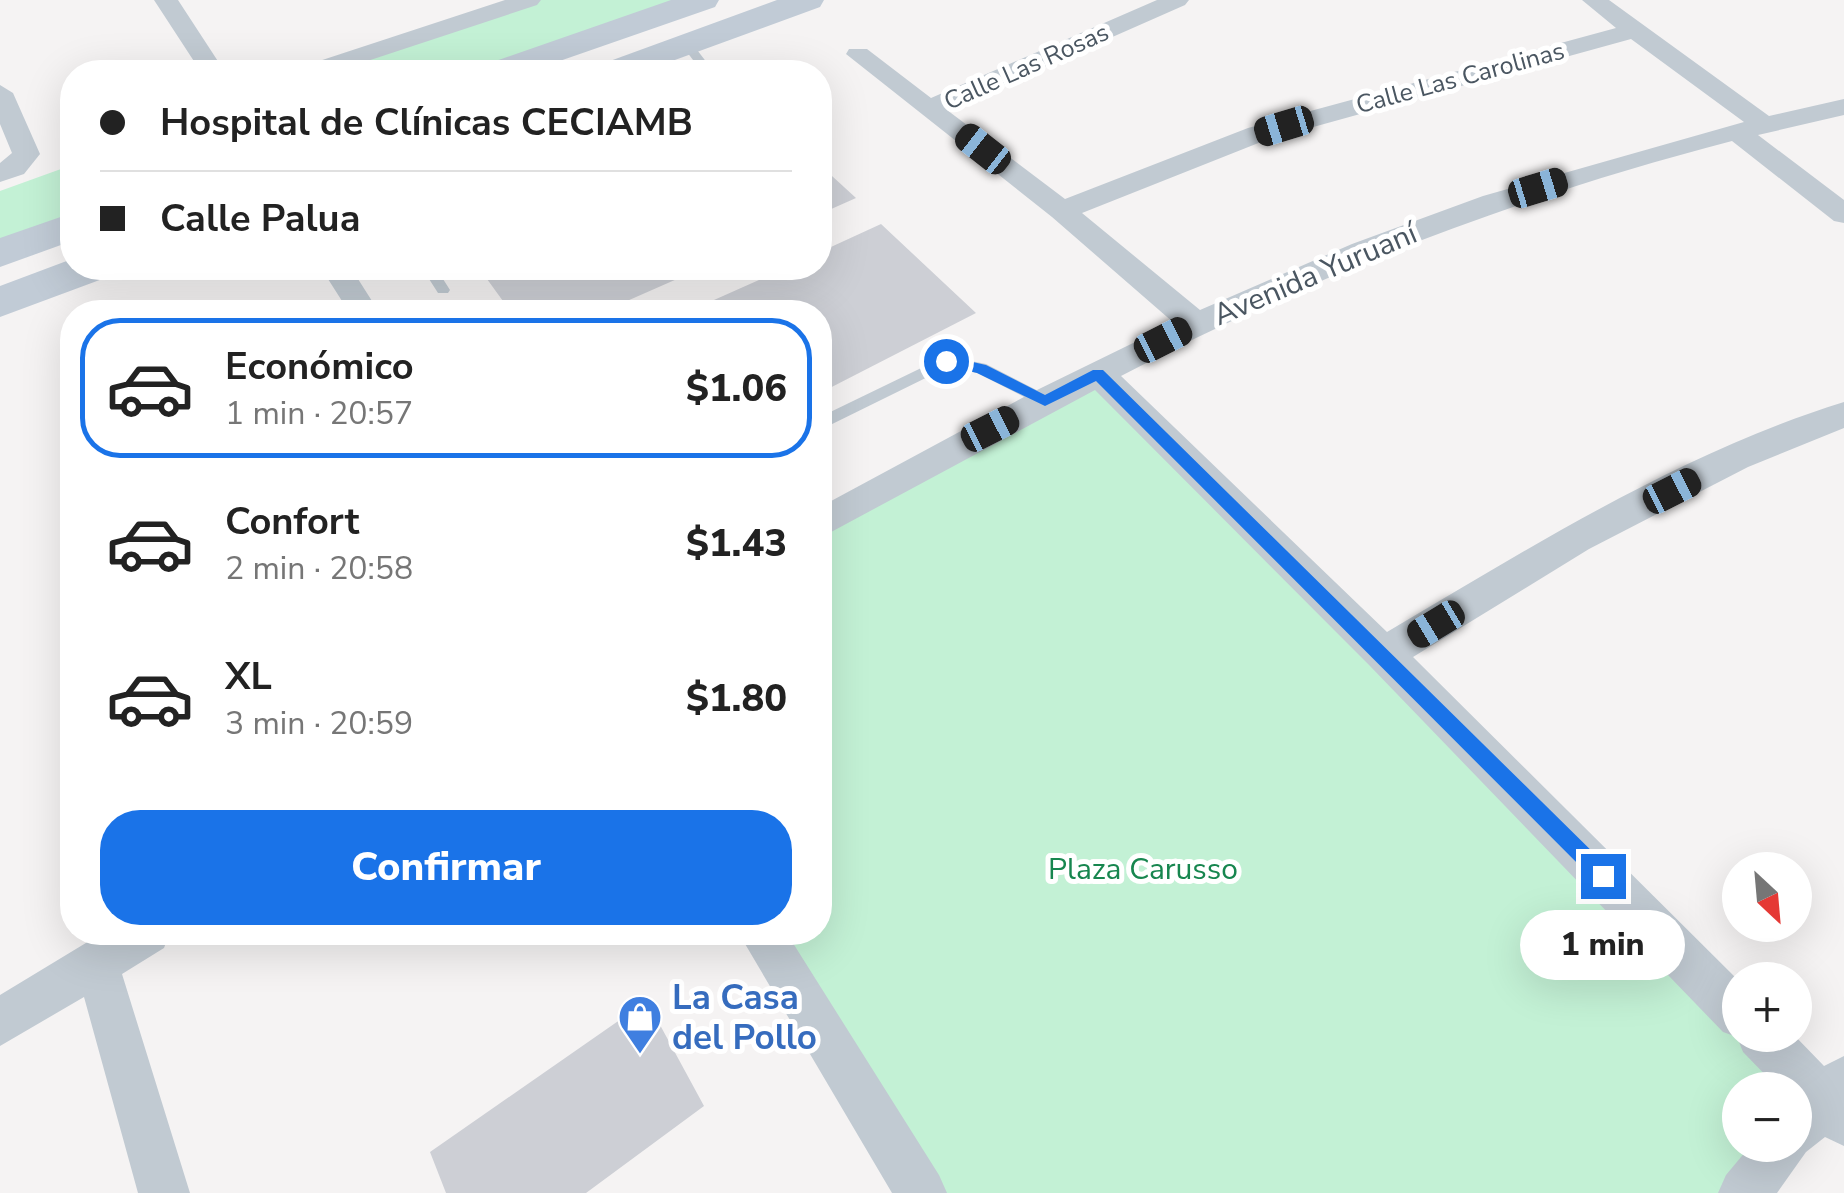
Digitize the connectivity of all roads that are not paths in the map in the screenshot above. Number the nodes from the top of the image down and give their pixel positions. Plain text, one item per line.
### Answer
1 (166, 0) edge
2 (530, 0) edge
3 (702, 0) edge
4 (808, 0) edge
5 (1177, 0) edge
6 (1594, 0) edge
7 (1636, 30) junction
8 (687, 44) junction
9 (858, 54) dead end
10 (205, 60) edge
11 (347, 60) edge
12 (530, 60) edge
13 (644, 60) edge
14 (699, 60) edge
15 (0, 93) edge
16 (1844, 107) edge
17 (930, 108) junction
18 (1750, 128) junction
19 (0, 173) edge
20 (1062, 211) junction
21 (1844, 214) edge
22 (60, 230) edge
23 (0, 253) edge
24 (60, 279) edge
25 (437, 280) edge
26 (444, 290) dead end
27 (0, 302) edge
28 (1196, 324) junction
29 (1098, 374) junction
30 (1045, 401) junction
31 (1844, 414) edge
32 (832, 418) edge
33 (832, 517) edge
34 (1384, 654) junction
35 (127, 945) edge
36 (768, 945) edge
37 (95, 965) junction
38 (1722, 996) edge
39 (0, 1022) edge
40 (1776, 1052) edge
41 (1827, 1108) edge
42 (1770, 1162) edge
43 (164, 1193) edge
44 (921, 1193) edge
45 (1744, 1193) edge

1 - 10 street
2 - 11 street
3 - 12 main road
4 - 8 main road
5 - 17 street, Calle Las Rosas
6 - 7 street
7 - 18 street
7 - 20 street, Calle Las Carolinas
8 - 13 main road
8 - 14 lane
9 - 17 street
15 - 19 street
16 - 18 street, Avenida Yuruaní
17 - 20 street
18 - 21 street
18 - 28 street, Avenida Yuruaní
20 - 28 street
22 - 23 main road
24 - 27 main road
25 - 26 lane
28 - 29 street, Avenida Yuruaní
29 - 30 street, Avenida Yuruaní
29 - 34 street
30 - 32 lane
30 - 33 street, Avenida Yuruaní
31 - 34 street
34 - 38 street
35 - 37 street
36 - 44 street
37 - 39 street
37 - 43 street
40 - 41 street
42 - 45 street

